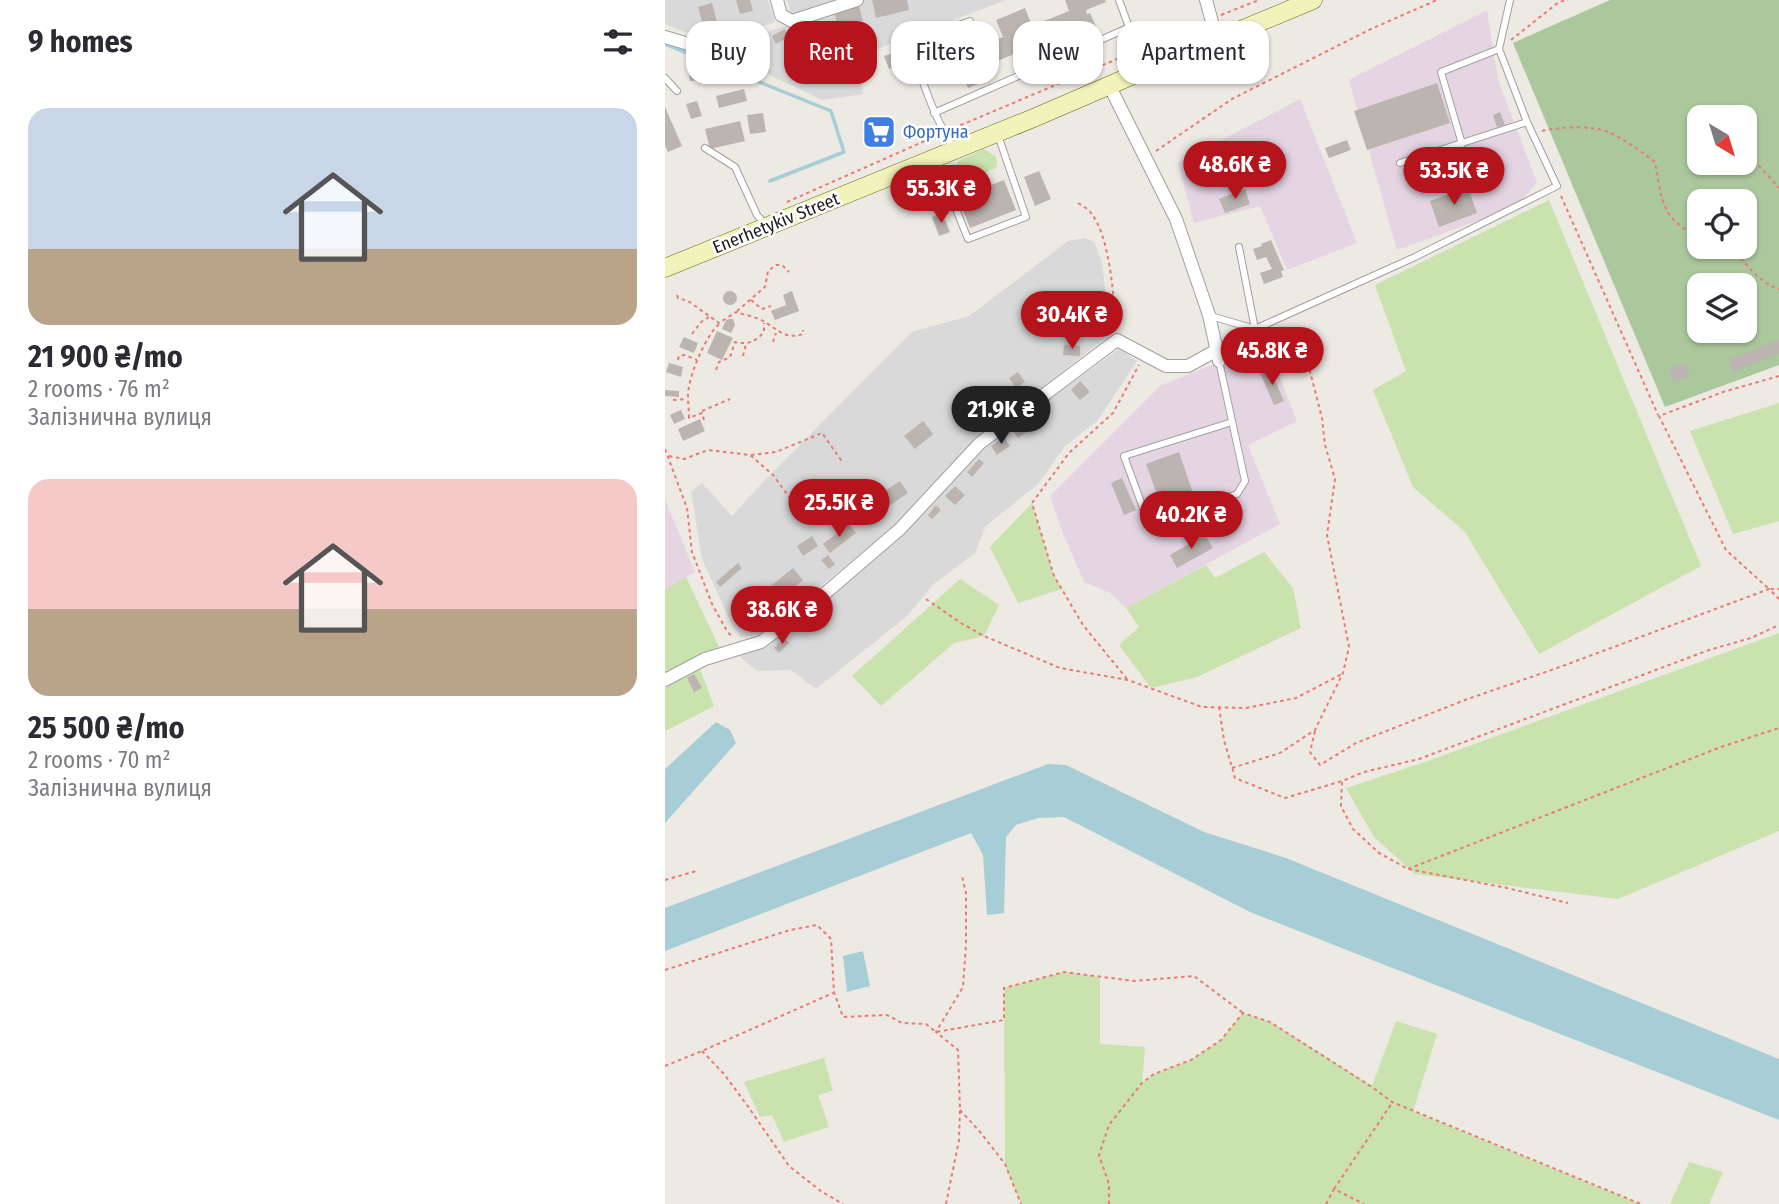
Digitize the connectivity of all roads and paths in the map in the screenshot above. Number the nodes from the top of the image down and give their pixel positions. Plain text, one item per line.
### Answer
1 (777, 0) edge
2 (857, 0) edge
3 (1119, 0) edge
4 (1206, 0) edge
5 (1259, 0) edge
6 (1313, 0) edge
7 (1437, 0) edge
8 (1510, 0) edge
9 (1567, 0) edge
10 (1212, 19) junction
11 (970, 20) dead end
12 (1127, 21) edge
13 (1207, 21) edge
14 (1263, 21) edge
15 (1117, 32) edge
16 (665, 37) edge
17 (686, 43) edge
18 (1499, 49) junction
19 (1117, 59) edge
20 (665, 78) edge
21 (1117, 82) edge
22 (1109, 85) junction
23 (677, 91) dead end
24 (934, 113) junction
25 (1527, 122) junction
26 (943, 132) junction
27 (997, 133) junction
28 (1533, 134) junction
29 (1462, 144) junction
30 (705, 148) dead end
31 (955, 150) junction
32 (1146, 158) junction
33 (923, 163) junction
34 (1400, 163) dead end
35 (1757, 163) edge
36 (1556, 186) junction
37 (1779, 188) edge
38 (1079, 202) dead end
39 (782, 204) dead end
40 (767, 226) junction
41 (1687, 230) edge
42 (1238, 247) dead end
43 (1742, 259) edge
44 (665, 268) edge
45 (789, 272) dead end
46 (1779, 289) edge
47 (677, 295) dead end
48 (751, 300) junction
49 (771, 306) dead end
50 (736, 312) junction
51 (1209, 315) junction
52 (710, 317) junction
53 (764, 322) junction
54 (719, 323) junction
55 (1255, 329) junction
56 (803, 330) dead end
57 (776, 331) junction
58 (692, 334) dead end
59 (1117, 340) junction
60 (773, 342) dead end
61 (746, 344) junction
62 (1145, 355) junction
63 (1218, 355) junction
64 (743, 356) dead end
65 (678, 360) dead end
66 (698, 360) junction
67 (716, 370) dead end
68 (1779, 376) edge
69 (688, 399) junction
70 (730, 399) dead end
71 (673, 400) dead end
72 (702, 413) junction
73 (1658, 416) junction
74 (704, 420) dead end
75 (1232, 422) junction
76 (665, 449) edge
77 (668, 455) junction
78 (750, 455) junction
79 (842, 463) dead end
80 (809, 524) dead end
81 (1769, 589) junction
82 (1779, 589) edge
83 (926, 599) dead end
84 (1779, 599) edge
85 (1779, 625) edge
86 (741, 647) junction
87 (1343, 673) junction
88 (665, 680) edge
89 (1128, 680) junction
90 (1219, 707) junction
91 (1779, 728) edge
92 (1315, 730) junction
93 (1231, 769) junction
94 (1342, 781) junction
95 (1408, 869) junction
96 (696, 871) dead end
97 (962, 876) dead end
98 (665, 880) edge
99 (1568, 903) dead end
100 (665, 970) edge
101 (834, 992) junction
102 (1243, 1013) junction
103 (936, 1032) junction
104 (702, 1052) junction
105 (665, 1066) edge
106 (1392, 1102) junction
107 (960, 1109) junction
108 (1334, 1189) junction
109 (843, 1204) edge
110 (946, 1204) edge
111 (1021, 1204) edge
112 (1109, 1204) edge
113 (1327, 1204) edge
114 (1364, 1204) edge
115 (1641, 1204) edge

1 - 2 street
3 - 12 lane
4 - 10 street
5 - 10 path
6 - 14 main road, Enerhetykiv Street
7 - 32 path
8 - 18 lane
9 - 18 path
10 - 13 path
11 - 24 lane
15 - 24 lane
16 - 17 street
18 - 25 lane
18 - 29 lane
19 - 26 path
20 - 23 lane
21 - 22 main road, Enerhetykiv Street
22 - 27 main road, Enerhetykiv Street
22 - 32 street
24 - 26 lane
25 - 28 lane
25 - 29 lane
26 - 31 lane
26 - 39 path
27 - 31 main road, Enerhetykiv Street
27 - 33 lane
28 - 36 lane
28 - 41 path
29 - 34 lane
30 - 40 lane
31 - 33 main road, Enerhetykiv Street
32 - 51 street
33 - 40 main road, Enerhetykiv Street
35 - 37 path
36 - 55 lane
36 - 73 path
38 - 59 path
40 - 44 main road, Enerhetykiv Street
42 - 55 lane
43 - 46 path
45 - 48 path
47 - 52 path
48 - 49 path
48 - 50 path
50 - 53 path
50 - 54 path
51 - 55 lane
51 - 63 street
52 - 54 path
52 - 58 path
53 - 57 path
53 - 61 path
54 - 66 path
55 - 63 lane
55 - 87 path
56 - 57 path
57 - 60 path
59 - 62 street
59 - 86 street
61 - 64 path
61 - 67 path
62 - 63 street
62 - 89 path
63 - 75 lane
65 - 66 path
66 - 69 path
68 - 73 path
69 - 71 path
69 - 72 path
70 - 72 path
72 - 74 path
73 - 81 path
75 - 75 lane
76 - 77 path
77 - 78 path
77 - 86 path
78 - 79 path
78 - 80 path
81 - 82 path
81 - 84 path
81 - 92 path
83 - 89 path
85 - 94 path
86 - 88 street
87 - 90 path
87 - 92 path
89 - 90 path
90 - 93 path
91 - 95 path
92 - 93 path
93 - 94 path
94 - 95 path
95 - 99 path
96 - 98 path
97 - 103 path
100 - 101 path
101 - 103 path
101 - 104 path
102 - 103 path
102 - 106 path
102 - 112 path
103 - 107 path
104 - 105 path
104 - 109 path
106 - 108 path
106 - 115 path
107 - 110 path
107 - 111 path
108 - 113 path
108 - 114 path

